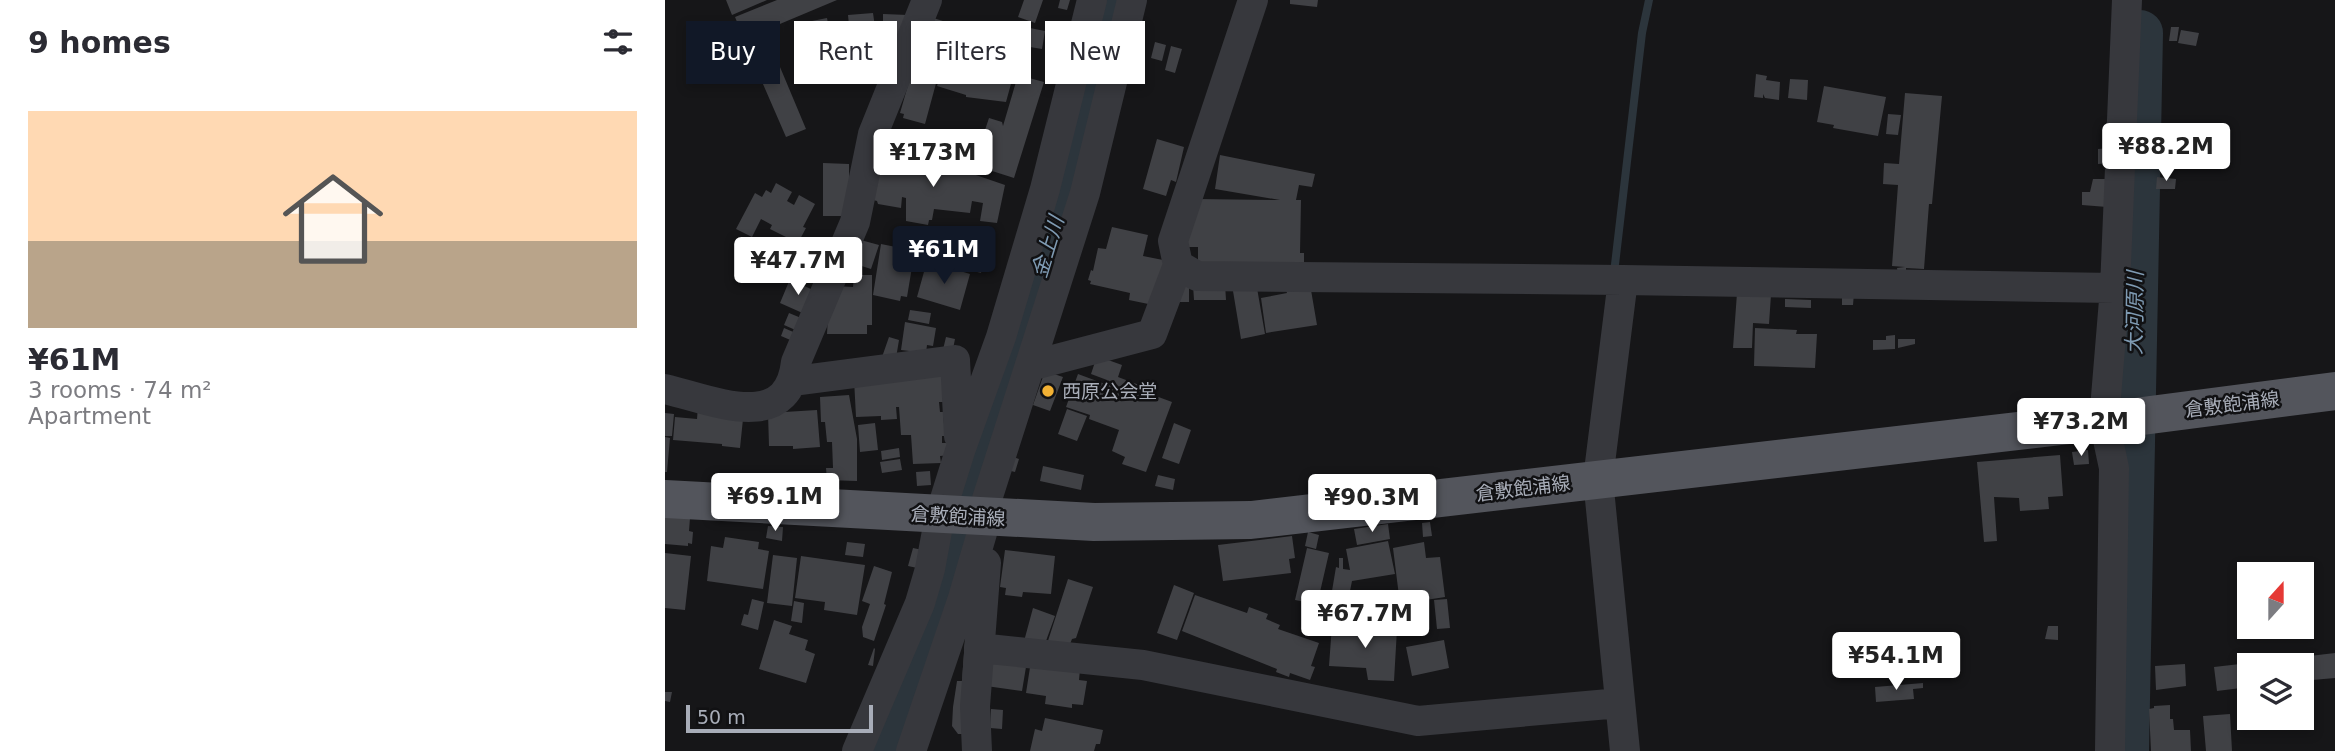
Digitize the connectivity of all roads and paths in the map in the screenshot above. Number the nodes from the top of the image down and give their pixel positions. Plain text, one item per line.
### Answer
1 (927, 0) edge
2 (1092, 0) edge
3 (1132, 0) edge
4 (1253, 0) edge
5 (2127, 0) edge
6 (1178, 265) junction
7 (1623, 279) junction
8 (2115, 289) junction
9 (1030, 366) junction
10 (794, 381) junction
11 (665, 389) edge
12 (2335, 391) edge
13 (2120, 419) junction
14 (960, 451) junction
15 (1598, 480) junction
16 (665, 499) edge
17 (940, 515) junction
18 (981, 525) junction
19 (979, 648) junction
20 (1620, 703) junction
21 (857, 751) edge
22 (911, 751) edge
23 (977, 751) edge
24 (1625, 751) edge
25 (2110, 751) edge

1 - 10 street
2 - 14 street
3 - 9 street
4 - 6 street
5 - 8 street
6 - 7 street
6 - 9 street
7 - 8 street
7 - 15 street
8 - 13 street
9 - 18 street
10 - 11 street
10 - 14 street
12 - 13 main road, 倉敷飽浦線
13 - 15 main road, 倉敷飽浦線
13 - 25 street
14 - 17 street
15 - 18 main road, 倉敷飽浦線
15 - 20 street
16 - 17 main road, 倉敷飽浦線
17 - 18 main road, 倉敷飽浦線
17 - 21 street
18 - 19 street
18 - 22 street
19 - 20 street
19 - 23 street
20 - 24 street

